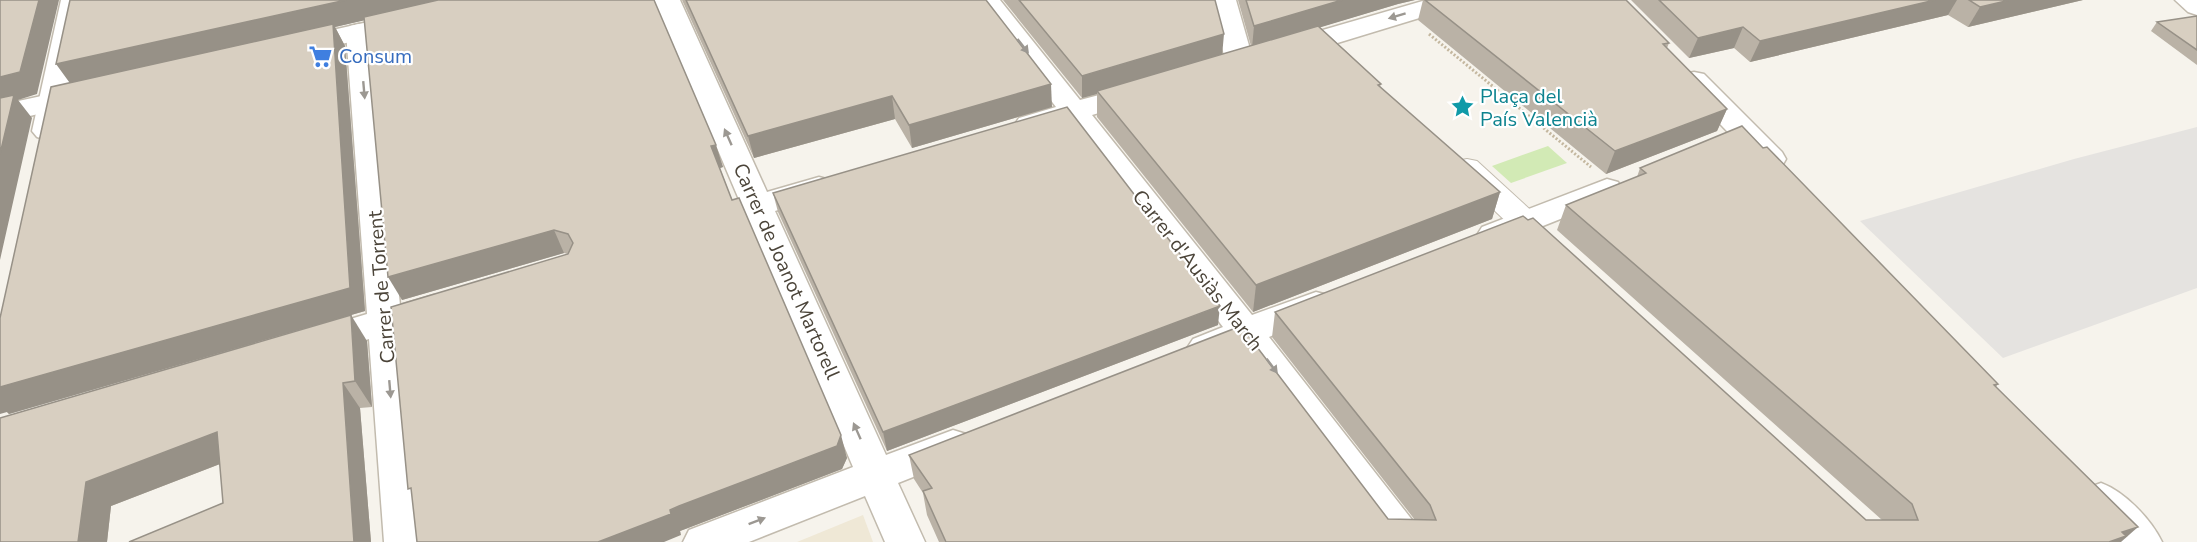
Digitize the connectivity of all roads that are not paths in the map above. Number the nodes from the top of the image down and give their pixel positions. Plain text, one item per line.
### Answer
1 (74, 0) edge
2 (667, 0) edge
3 (987, 0) edge
4 (1223, 0) edge
5 (2188, 0) edge
6 (1433, 4) edge
7 (2197, 7) edge
8 (429, 16) edge
9 (360, 32) junction
10 (1325, 38) junction
11 (270, 52) edge
12 (1672, 58) edge
13 (1351, 61) edge
14 (1162, 85) edge
15 (114, 88) edge
16 (53, 102) junction
17 (1073, 111) junction
18 (0, 114) edge
19 (1006, 131) edge
20 (1746, 132) junction
21 (1713, 146) edge
22 (1447, 150) edge
23 (40, 164) edge
24 (849, 178) edge
25 (1625, 182) edge
26 (1794, 183) edge
27 (759, 205) junction
28 (1525, 222) junction
29 (1552, 246) edge
30 (1460, 248) edge
31 (1341, 294) edge
32 (463, 298) edge
33 (384, 322) junction
34 (1246, 332) junction
35 (282, 352) edge
36 (1170, 361) edge
37 (985, 433) edge
38 (2076, 474) edge
39 (876, 475) junction
40 (404, 542) edge
41 (703, 542) edge
42 (905, 542) edge
43 (1406, 542) edge
44 (2142, 542) edge

1 - 16 street
27 -> 2 street, Carrer de Joanot Martorell
3 -> 17 street, Carrer d'Ausiàs March
4 - 10 street
5 - 7 street
6 -> 10 street
8 - 9 street
9 - 11 street
9 -> 33 street, Carrer de Torrent
10 - 13 street
12 - 20 street
14 - 17 street
15 - 16 street
16 - 18 street
16 - 23 street
17 - 19 street
17 - 34 street, Carrer d'Ausiàs March
20 - 21 street
20 - 26 street
22 - 28 street
24 - 27 street
25 - 28 street
39 -> 27 street, Carrer de Joanot Martorell
28 - 29 street
28 - 30 street
31 - 34 street
32 - 33 street
33 - 35 street
33 -> 40 street, Carrer de Torrent
34 - 36 street
34 -> 43 street, Carrer d'Ausiàs March
37 - 39 street
38 - 44 street
41 -> 39 street
39 - 42 street, Carrer de Joanot Martorell

